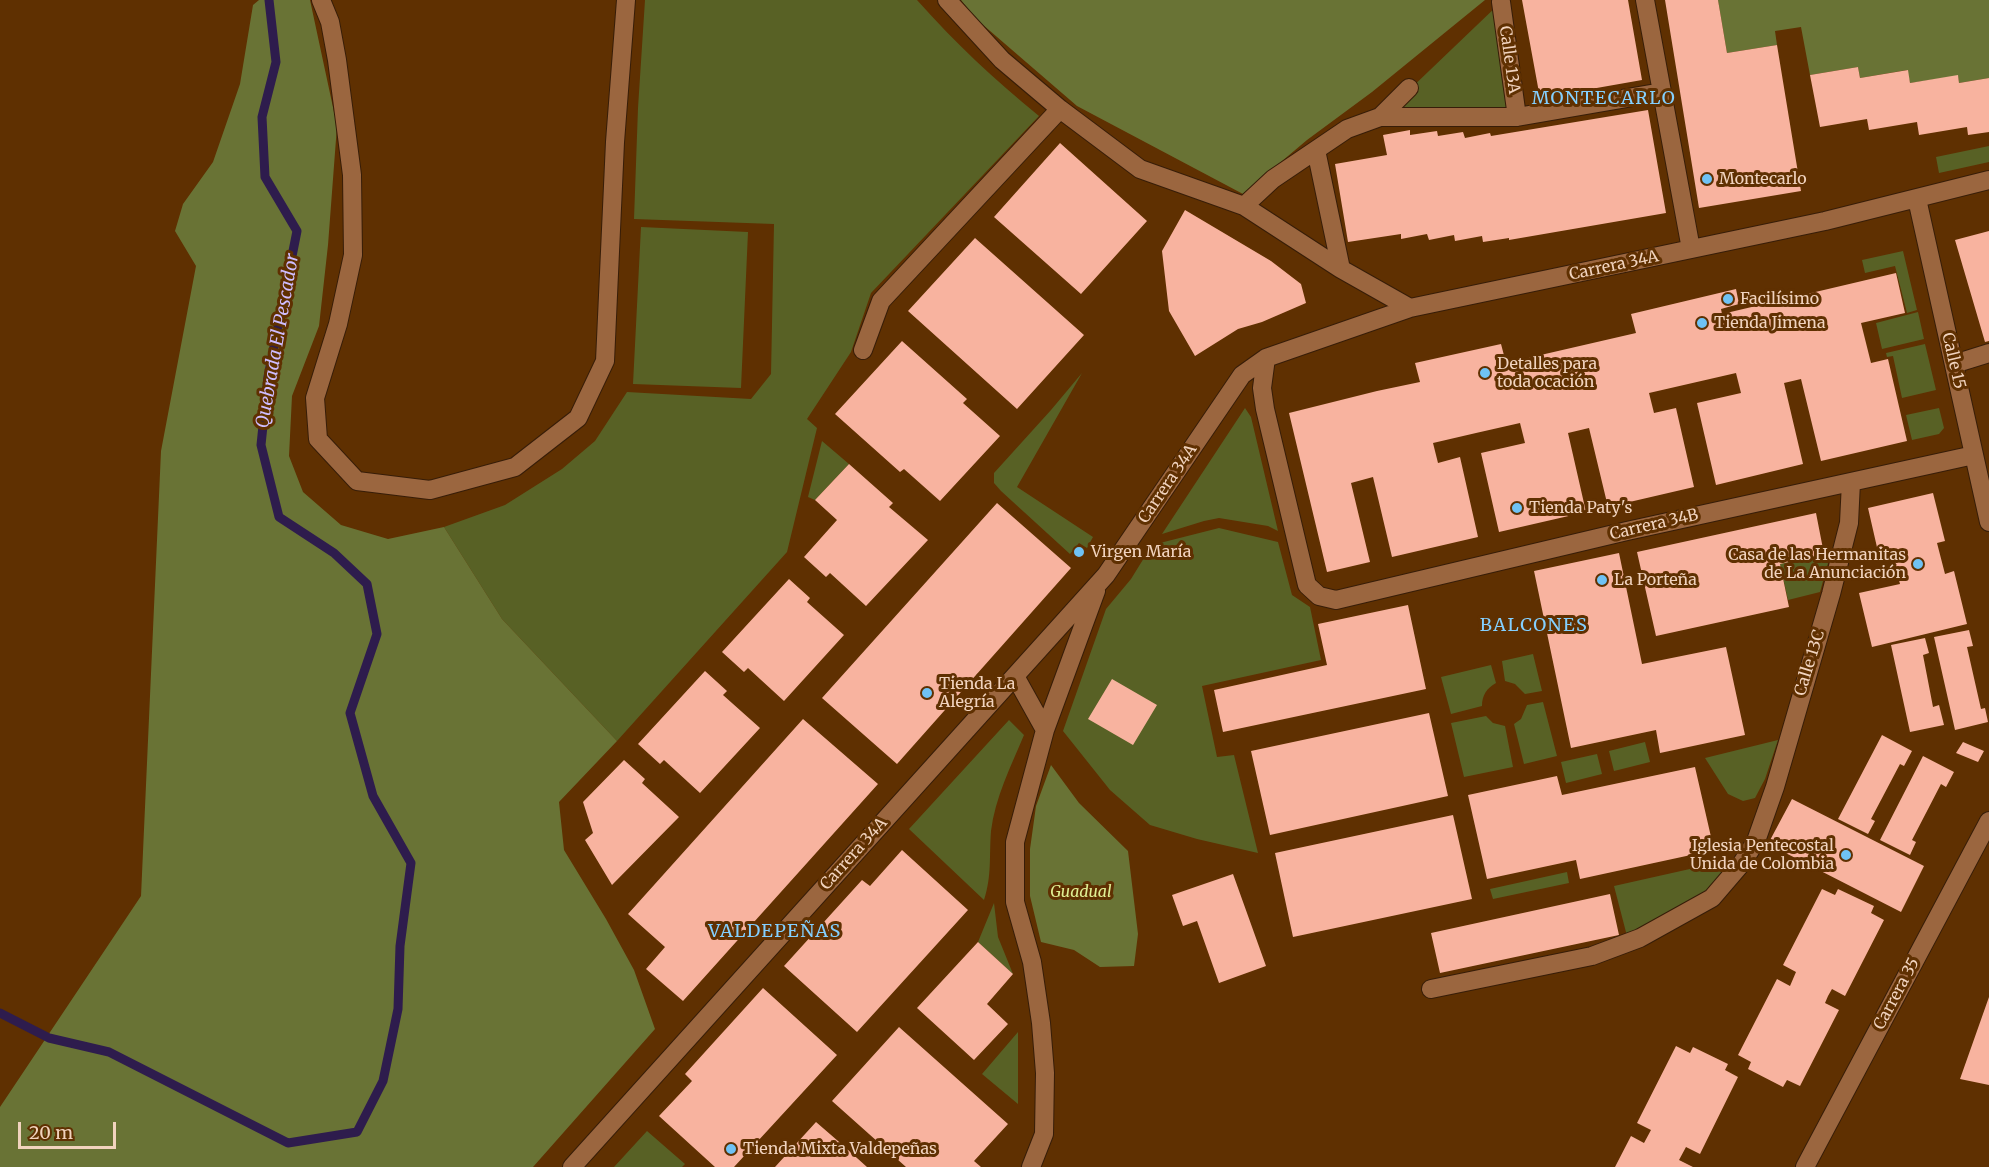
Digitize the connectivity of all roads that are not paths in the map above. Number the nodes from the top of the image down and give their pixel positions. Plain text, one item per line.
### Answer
1 (321, 0) edge
2 (626, 0) edge
3 (947, 0) edge
4 (1645, 0) edge
5 (1501, 2) dead end
6 (1409, 88) dead end
7 (1662, 92) junction
8 (1060, 109) junction
9 (1380, 117) junction
10 (1517, 117) junction
11 (1316, 150) junction
12 (1989, 180) edge
13 (1917, 198) junction
14 (1244, 206) junction
15 (1691, 249) junction
16 (1341, 269) junction
17 (1410, 308) junction
18 (863, 350) dead end
19 (1989, 353) edge
20 (1266, 358) junction
21 (1954, 364) junction
22 (1974, 455) junction
23 (1851, 482) junction
24 (1989, 522) edge
25 (1099, 582) junction
26 (1015, 676) junction
27 (1045, 730) junction
28 (1989, 821) edge
29 (1431, 989) dead end
30 (572, 1167) edge
31 (1031, 1167) edge
32 (1804, 1167) edge

1 - 2 street
3 - 8 street
4 - 7 street
5 - 10 street, Calle 13A
6 - 9 street
7 - 10 street
7 - 15 street
8 - 14 street
8 - 18 street
9 - 10 street
9 - 11 street
11 - 14 street
11 - 16 street
12 - 13 street, Carrera 34A
13 - 15 street, Carrera 34A
13 - 21 street, Calle 15
14 - 16 street
15 - 17 street, Carrera 34A
16 - 17 street
17 - 20 street, Carrera 34A
19 - 21 street
20 - 23 street, Carrera 34B
20 - 25 street, Carrera 34A
21 - 22 street, Calle 15
22 - 23 street, Carrera 34B
22 - 24 street, Calle 15
23 - 29 street, Calle 13C
25 - 26 street, Carrera 34A
25 - 27 street
26 - 27 street
26 - 30 street, Carrera 34A
27 - 31 street
28 - 32 street, Carrera 35

